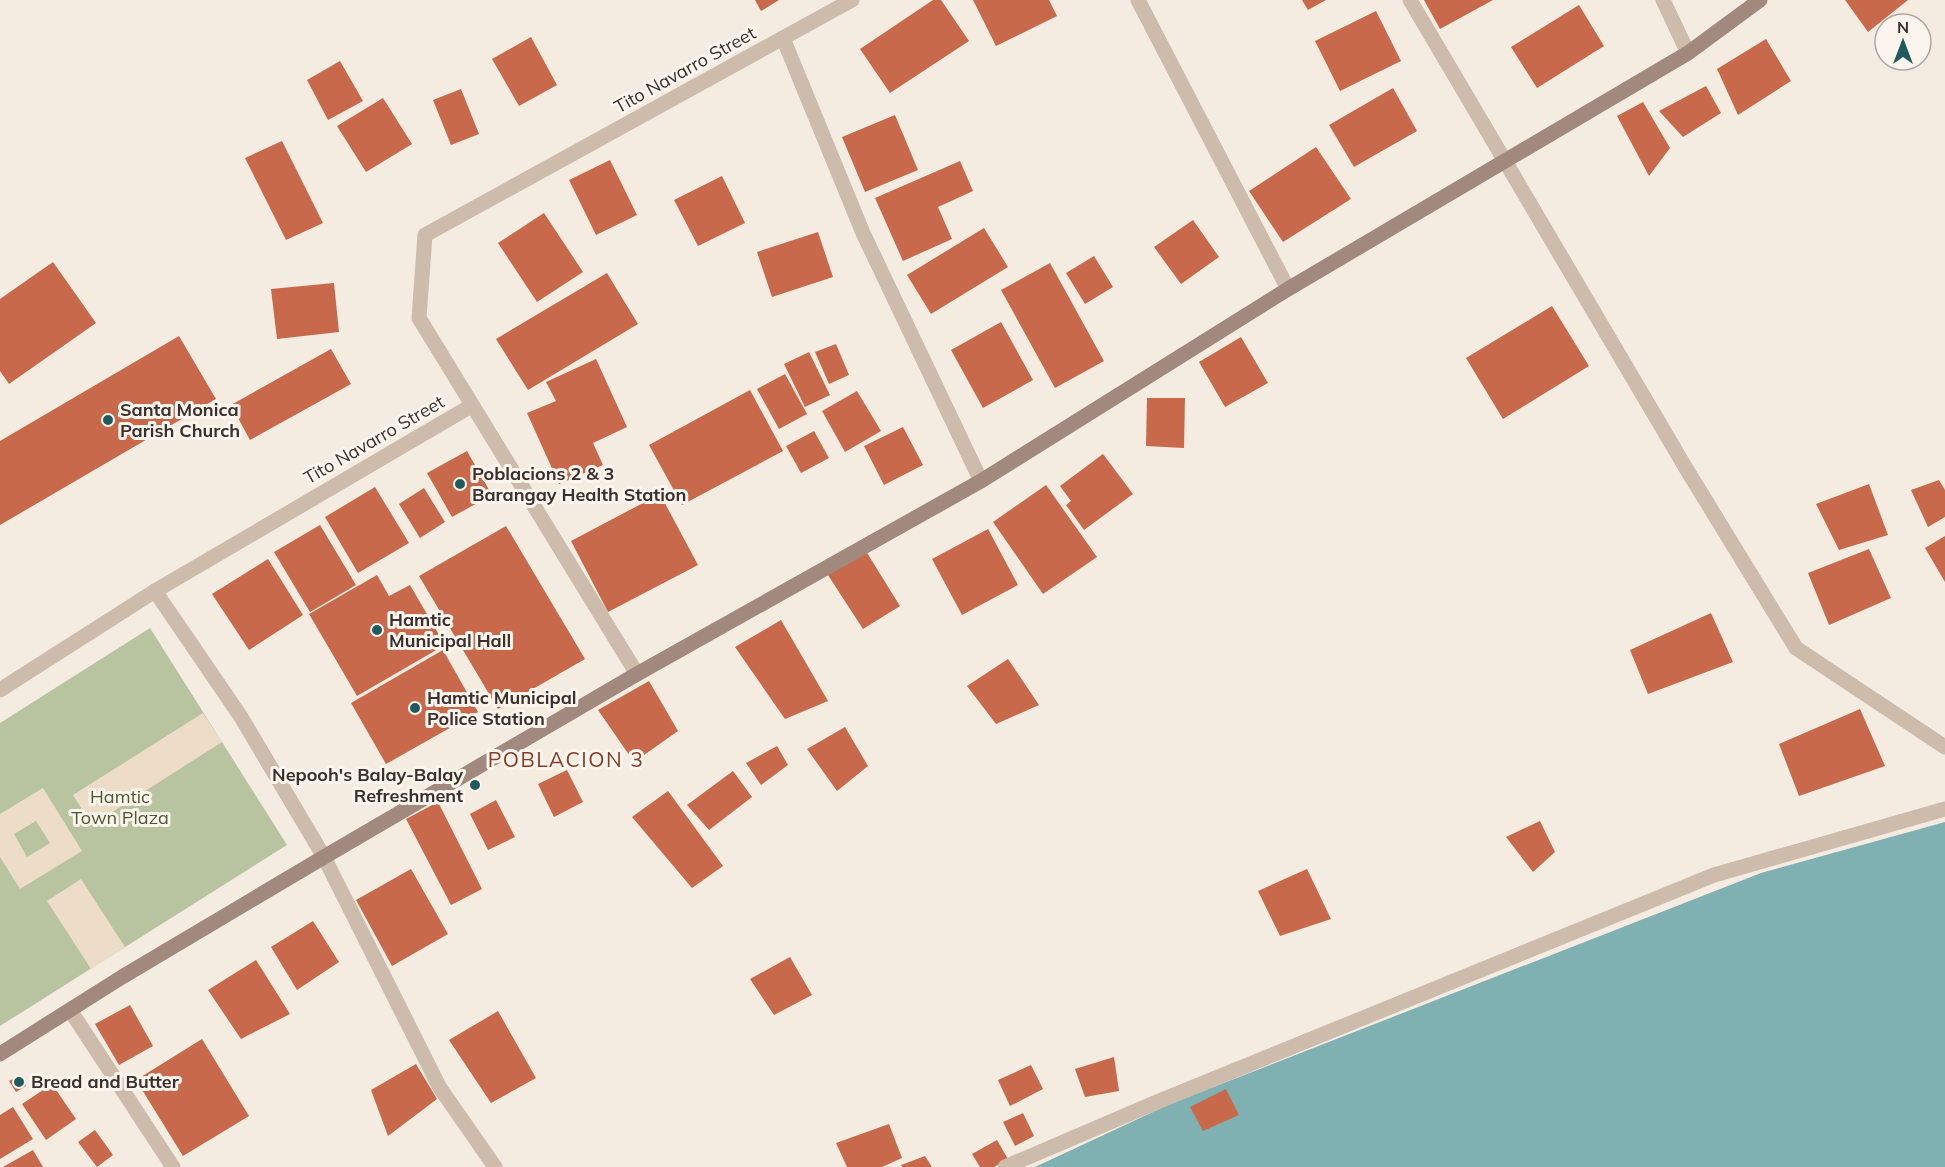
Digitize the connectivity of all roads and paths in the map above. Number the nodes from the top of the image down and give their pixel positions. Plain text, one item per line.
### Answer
1 (852, 0) edge
2 (1138, 0) edge
3 (1410, 0) edge
4 (1663, 0) edge
5 (1760, 0) edge
6 (783, 38) junction
7 (1688, 52) junction
8 (1504, 162) junction
9 (1288, 289) junction
10 (471, 406) junction
11 (981, 481) junction
12 (155, 591) junction
13 (637, 674) junction
14 (0, 690) edge
15 (1945, 747) edge
16 (1945, 809) edge
17 (324, 857) junction
18 (70, 1010) junction
19 (0, 1054) edge
20 (173, 1167) edge
21 (495, 1167) edge
22 (1005, 1167) edge

1 - 6 street, Tito Navarro Street
2 - 9 street
3 - 8 street
4 - 7 street
5 - 7 main road
6 - 10 street, Tito Navarro Street
6 - 11 street
7 - 8 main road
8 - 9 main road
8 - 15 street
9 - 11 main road
10 - 12 street, Tito Navarro Street
10 - 13 street
11 - 13 main road
12 - 14 street, Tito Navarro Street
12 - 17 street
13 - 17 main road
16 - 22 street
17 - 18 main road
17 - 21 street
18 - 19 main road
18 - 20 street

